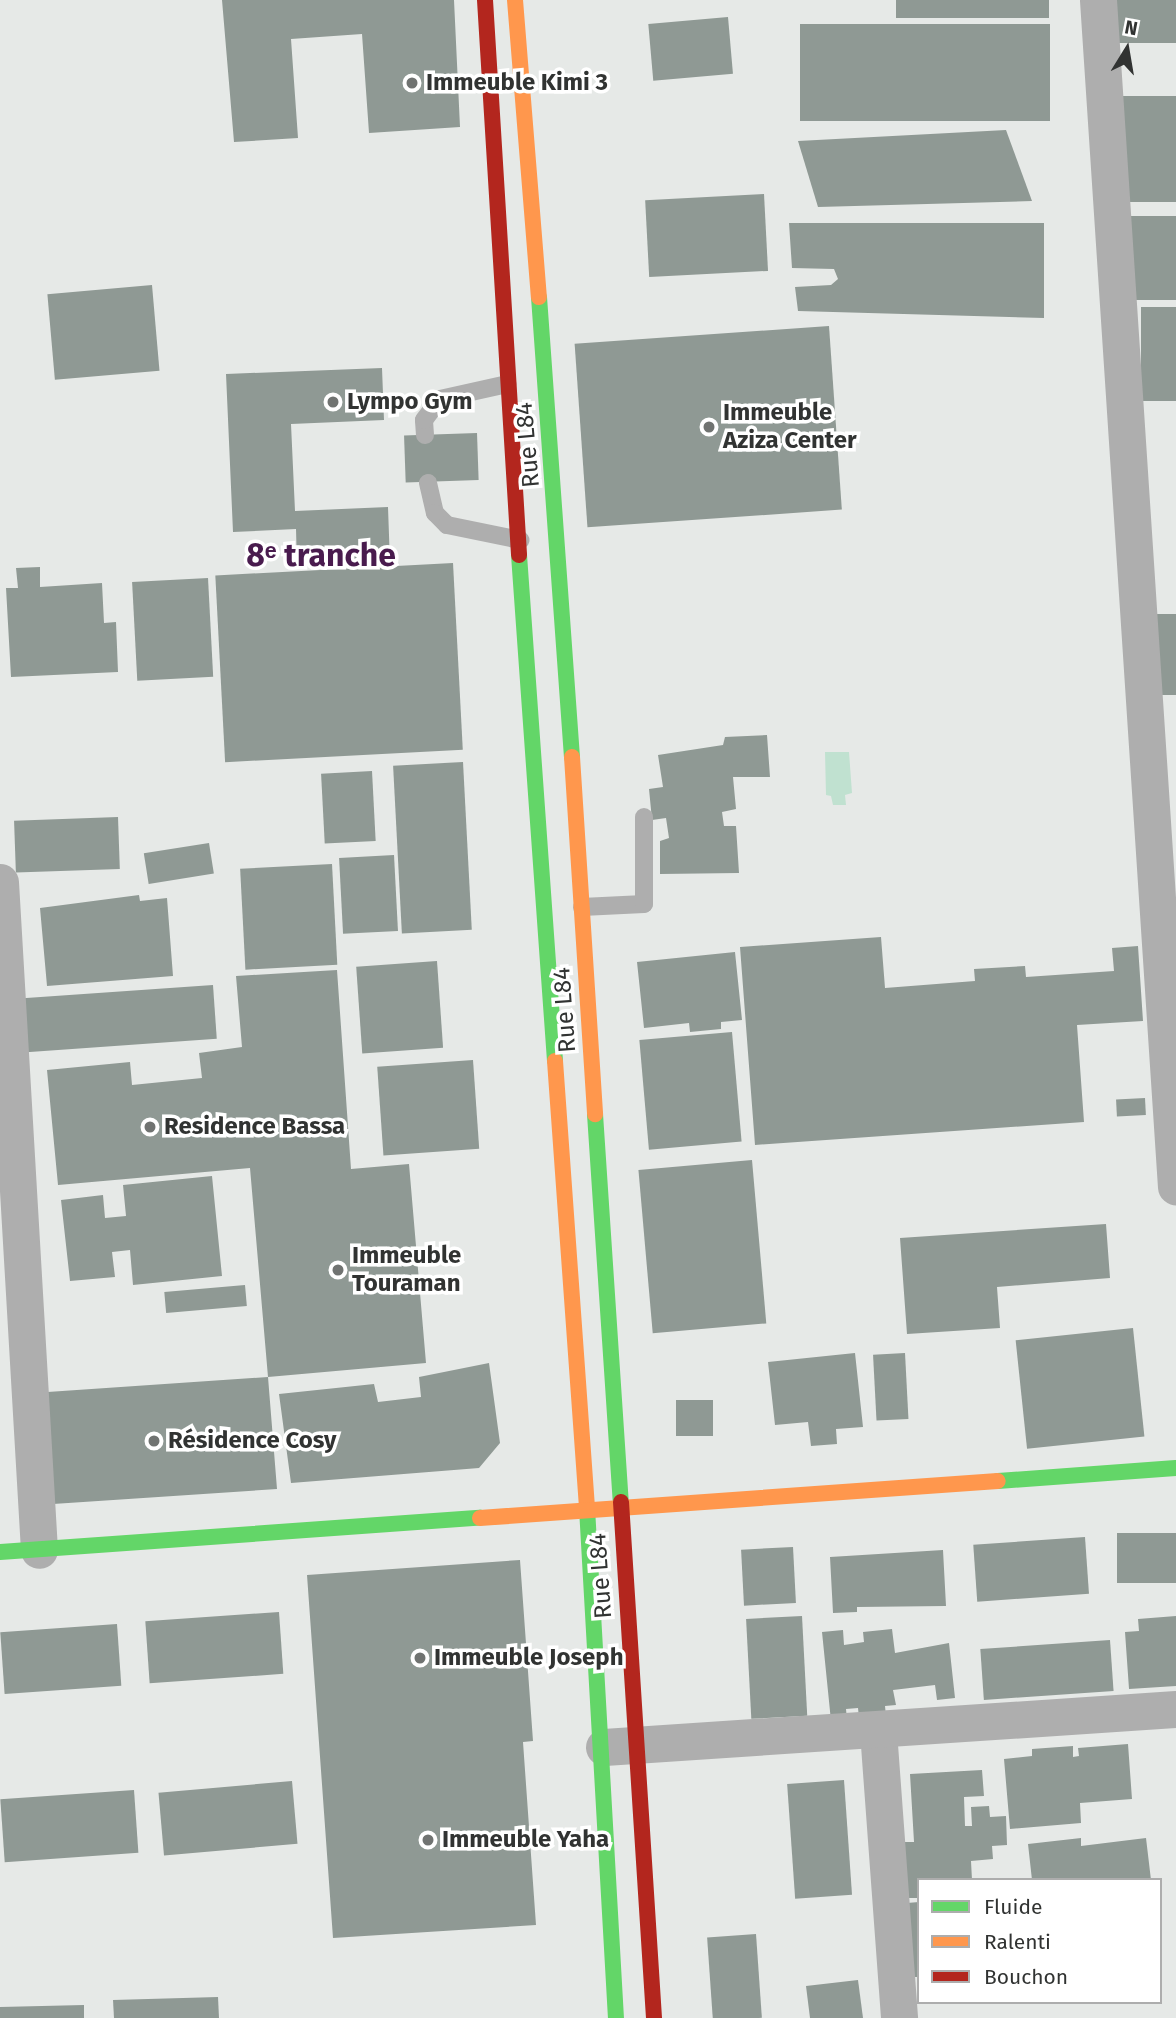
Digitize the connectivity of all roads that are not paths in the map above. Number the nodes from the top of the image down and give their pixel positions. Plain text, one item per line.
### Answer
1 (485, 0) edge
2 (515, 0) edge
3 (1098, 0) edge
4 (507, 384) junction
5 (425, 435) dead end
6 (428, 483) dead end
7 (520, 540) junction
8 (644, 817) dead end
9 (0, 882) edge
10 (582, 907) junction
11 (1176, 1186) edge
12 (1176, 1468) edge
13 (619, 1505) junction
14 (587, 1508) junction
15 (39, 1550) junction
16 (0, 1552) edge
17 (1176, 1709) edge
18 (878, 1731) junction
19 (635, 1743) junction
20 (599, 1747) junction
21 (616, 2018) edge
22 (654, 2018) edge
23 (898, 2018) edge

1 - 4 street, Rue L84
2 - 10 street, Rue L84
3 - 11 street
4 - 5 lane
4 - 7 street, Rue L84
6 - 7 lane
7 - 14 street, Rue L84
8 - 10 lane
9 - 15 street
10 - 13 street, Rue L84
12 - 13 street
13 - 14 street
13 - 19 street, Rue L84
14 - 15 street
14 - 20 street, Rue L84
15 - 16 street
17 - 18 street
18 - 19 street
18 - 23 street
19 - 20 street
19 - 22 street, Rue L84
20 - 21 street, Rue L84

